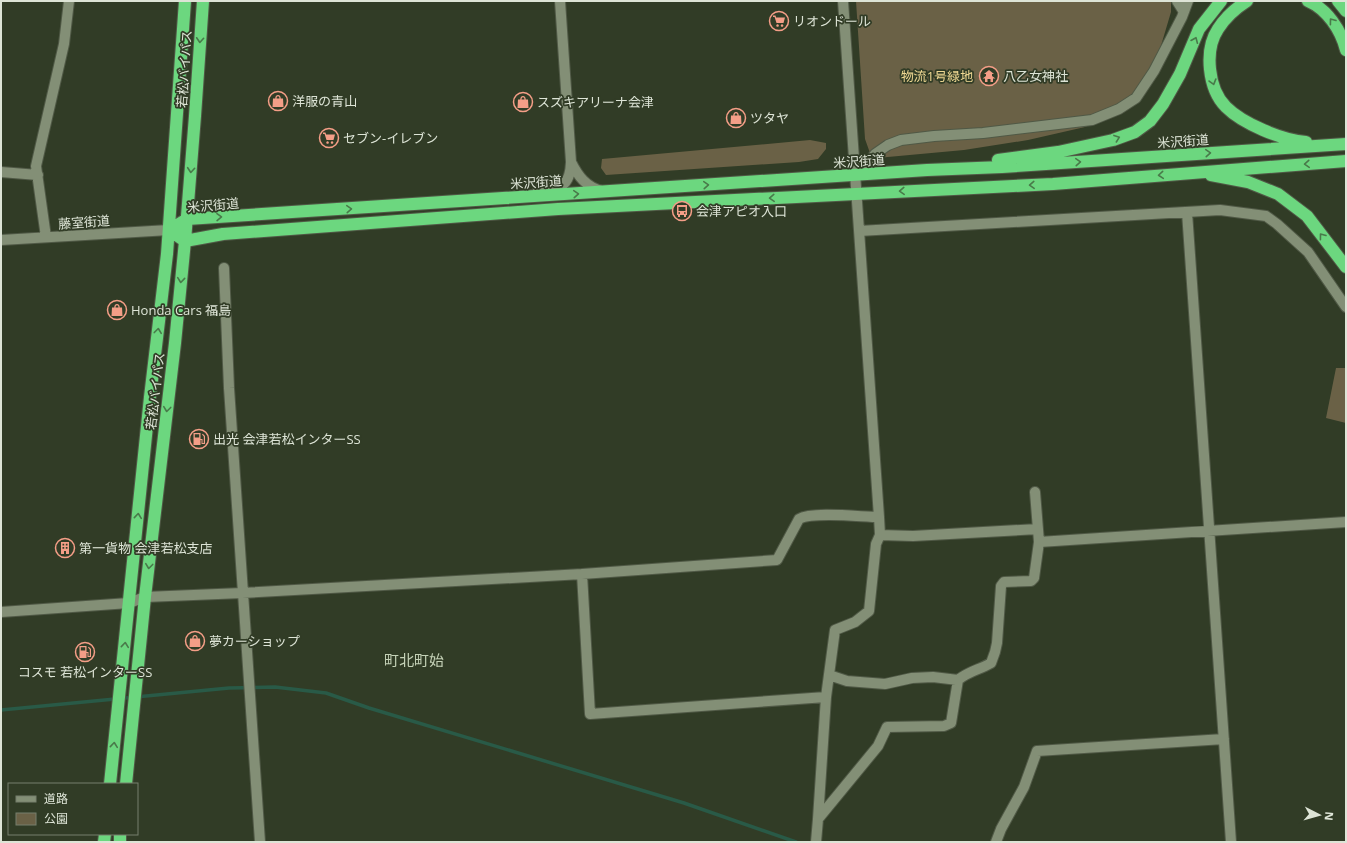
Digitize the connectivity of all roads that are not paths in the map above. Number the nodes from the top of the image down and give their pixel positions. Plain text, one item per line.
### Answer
1 (69, 1) edge
2 (185, 1) edge
3 (203, 1) edge
4 (560, 1) edge
5 (843, 1) edge
6 (1177, 1) edge
7 (1188, 1) edge
8 (1221, 1) edge
9 (1247, 1) edge
10 (1308, 1) edge
11 (1338, 1) edge
12 (1346, 11) edge
13 (1184, 12) junction
14 (1346, 50) edge
15 (1346, 144) edge
16 (1333, 145) junction
17 (1346, 161) edge
18 (571, 162) junction
19 (927, 170) junction
20 (1, 172) edge
21 (1200, 172) junction
22 (38, 175) junction
23 (855, 175) junction
24 (610, 191) junction
25 (856, 193) junction
26 (491, 199) junction
27 (1187, 212) junction
28 (187, 219) junction
29 (169, 230) junction
30 (859, 231) junction
31 (46, 237) junction
32 (1, 240) edge
33 (185, 241) junction
34 (1346, 267) edge
35 (224, 268) dead end
36 (1346, 307) edge
37 (1036, 492) dead end
38 (879, 517) junction
39 (1346, 522) edge
40 (1038, 529) junction
41 (1209, 531) junction
42 (880, 535) junction
43 (1039, 542) junction
44 (582, 574) junction
45 (242, 593) junction
46 (145, 597) junction
47 (129, 603) junction
48 (1, 612) edge
49 (829, 676) junction
50 (958, 680) junction
51 (826, 697) junction
52 (1224, 739) junction
53 (110, 783) edge
54 (126, 783) edge
55 (818, 819) junction
56 (816, 840) edge
57 (260, 842) edge
58 (996, 842) edge
59 (1231, 842) edge

1 - 22 street
2 - 29 highway, 若松バイパス
3 -> 28 highway, 若松バイパス
4 - 18 street
5 - 23 street
6 - 13 street
7 - 13 street
19 -> 8 highway
9 -> 16 highway
14 -> 10 highway
11 - 12 highway
13 - 23 street
15 - 16 highway, 米沢街道
19 -> 16 highway, 米沢街道
17 -> 21 highway
18 - 24 street
18 - 26 street
19 - 23 highway, 米沢街道
20 - 22 street
21 -> 25 highway
34 -> 21 highway
22 - 31 street
24 -> 23 highway, 米沢街道
23 - 25 street
26 -> 24 highway, 米沢街道
25 - 30 street
25 -> 33 highway
28 -> 26 highway, 米沢街道
27 - 30 street
27 - 36 street
27 - 41 street
28 - 29 highway, 米沢街道
28 - 33 highway, 若松バイパス
29 - 31 street, 藤室街道
29 - 33 highway
47 -> 29 highway, 若松バイパス
30 - 38 street
31 - 32 street, 藤室街道
33 -> 46 highway, 若松バイパス
35 - 45 street
37 - 40 street
38 - 42 street
38 - 44 street
39 - 41 street
40 - 42 street
40 - 43 street
41 - 43 street
41 - 52 street
42 - 49 street
43 - 50 street
44 - 45 street
44 - 51 street
45 - 46 street
45 - 57 street
46 - 47 street
46 - 54 highway, 若松バイパス
47 - 48 street
53 -> 47 highway, 若松バイパス
49 - 50 street
49 - 51 street
50 - 55 street
51 - 55 street
52 - 58 street
52 - 59 street
55 - 56 street

